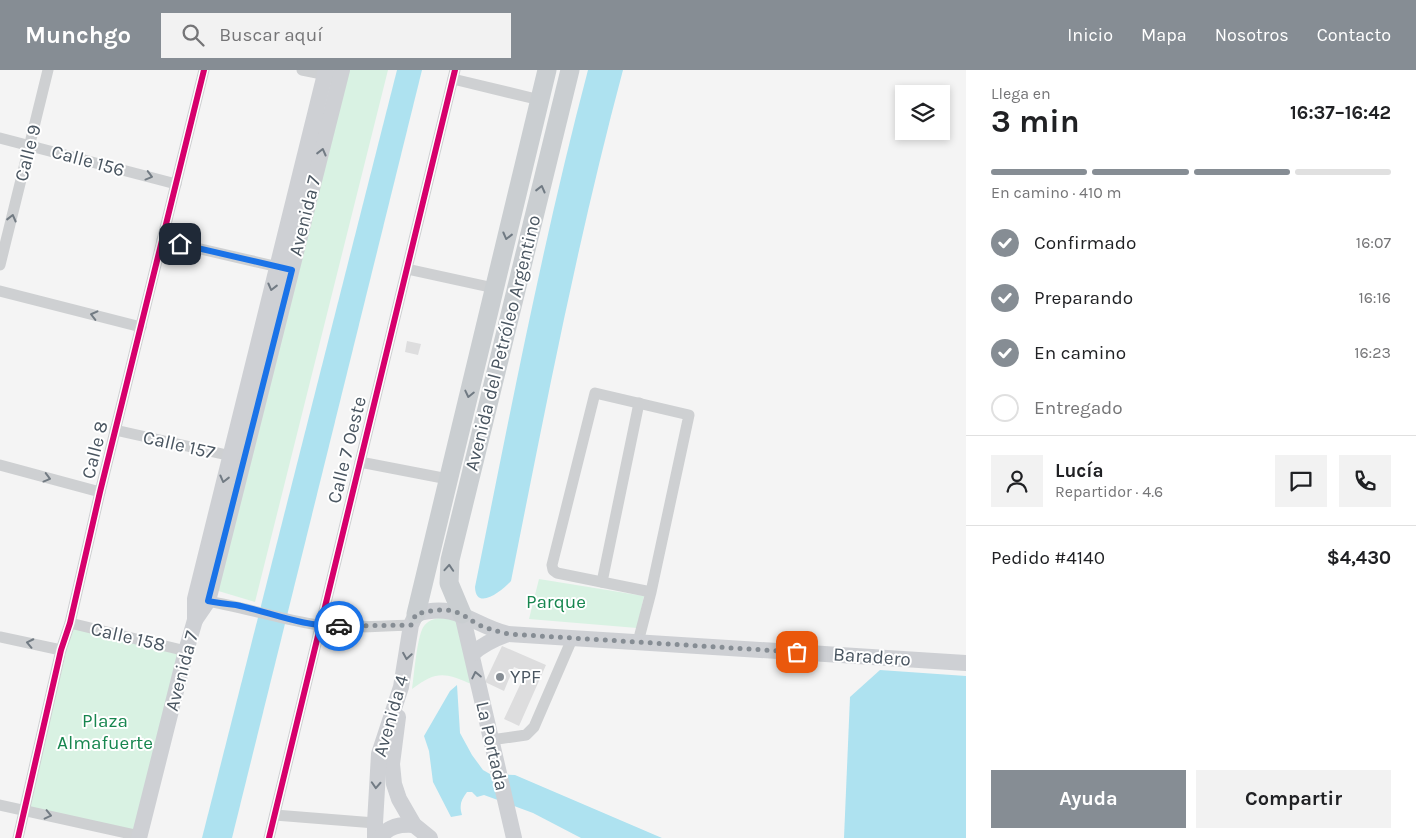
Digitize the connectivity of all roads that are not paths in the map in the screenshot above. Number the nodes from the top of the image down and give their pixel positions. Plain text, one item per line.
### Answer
1 (48, 70) edge
2 (204, 70) edge
3 (302, 70) edge
4 (547, 70) edge
5 (570, 70) edge
6 (333, 73) edge
7 (454, 75) edge
8 (540, 100) junction
9 (0, 138) edge
10 (30, 145) junction
11 (176, 184) junction
12 (162, 240) junction
13 (0, 265) edge
14 (284, 269) junction
15 (407, 269) junction
16 (494, 288) junction
17 (0, 291) edge
18 (141, 327) junction
19 (639, 403) junction
20 (116, 430) junction
21 (237, 458) junction
22 (360, 462) junction
23 (0, 465) edge
24 (448, 479) junction
25 (100, 492) junction
26 (602, 582) junction
27 (651, 592) junction
28 (202, 600) junction
29 (462, 614) junction
30 (414, 620) junction
31 (70, 623) junction
32 (321, 625) junction
33 (508, 634) junction
34 (0, 637) edge
35 (572, 639) junction
36 (638, 642) junction
37 (61, 650) junction
38 (186, 651) junction
39 (472, 654) junction
40 (966, 663) edge
41 (401, 687) junction
42 (492, 740) junction
43 (0, 805) edge
44 (25, 810) junction
45 (275, 815) junction
46 (414, 826) junction
47 (377, 833) edge
48 (510, 834) edge
49 (140, 837) edge
50 (18, 838) edge
51 (269, 838) edge
52 (430, 838) edge

1 - 10 street, Calle 9
2 - 11 street, Calle 8
3 - 6 street
4 - 8 main road, Avenida del Petróleo Argentino
29 -> 5 main road, Avenida del Petróleo Argentino
6 - 14 main road, Avenida 7
7 - 8 street
7 - 15 street, Calle 7 Oeste
8 -> 16 main road, Avenida del Petróleo Argentino
9 - 10 street, Calle 156
10 -> 11 street, Calle 156
13 -> 10 street, Calle 9
11 - 12 street, Calle 8
12 - 14 street
12 - 18 street, Calle 8
14 - 21 main road, Avenida 7
15 - 16 street
15 - 22 street, Calle 7 Oeste
16 -> 24 main road, Avenida del Petróleo Argentino
18 -> 17 street
18 - 20 street, Calle 8
19 - 26 street
19 - 26 street
19 - 27 street
20 - 21 street, Calle 157
20 - 25 street, Calle 8
21 - 28 main road, Avenida 7
22 - 24 street
22 - 32 street, Calle 7 Oeste
23 -> 25 street
24 - 30 main road, Avenida del Petróleo Argentino
25 - 31 street, Calle 8
26 - 27 street
27 - 36 street
28 - 32 street
28 - 38 main road, Avenida 7
29 - 30 main road
29 - 33 main road, Baradero
29 - 39 main road, La Portada
30 - 32 street
30 -> 41 main road, Avenida 4
31 - 37 street, Calle 8
31 - 38 street, Calle 158
32 - 45 street, Calle 7 Oeste
33 - 35 main road, Baradero
33 - 39 main road, Baradero
37 -> 34 street
35 - 36 main road, Baradero
35 - 42 street
36 - 40 main road, Baradero
37 - 44 street, Calle 8
38 - 49 main road, Avenida 7
42 -> 39 main road, La Portada
41 - 46 main road
41 -> 47 main road, Avenida 4
42 - 48 main road, La Portada
43 - 44 street
44 -> 49 street
44 - 50 street, Calle 8
45 - 47 street
45 - 51 street, Calle 7 Oeste
46 - 47 main road
46 - 52 main road

